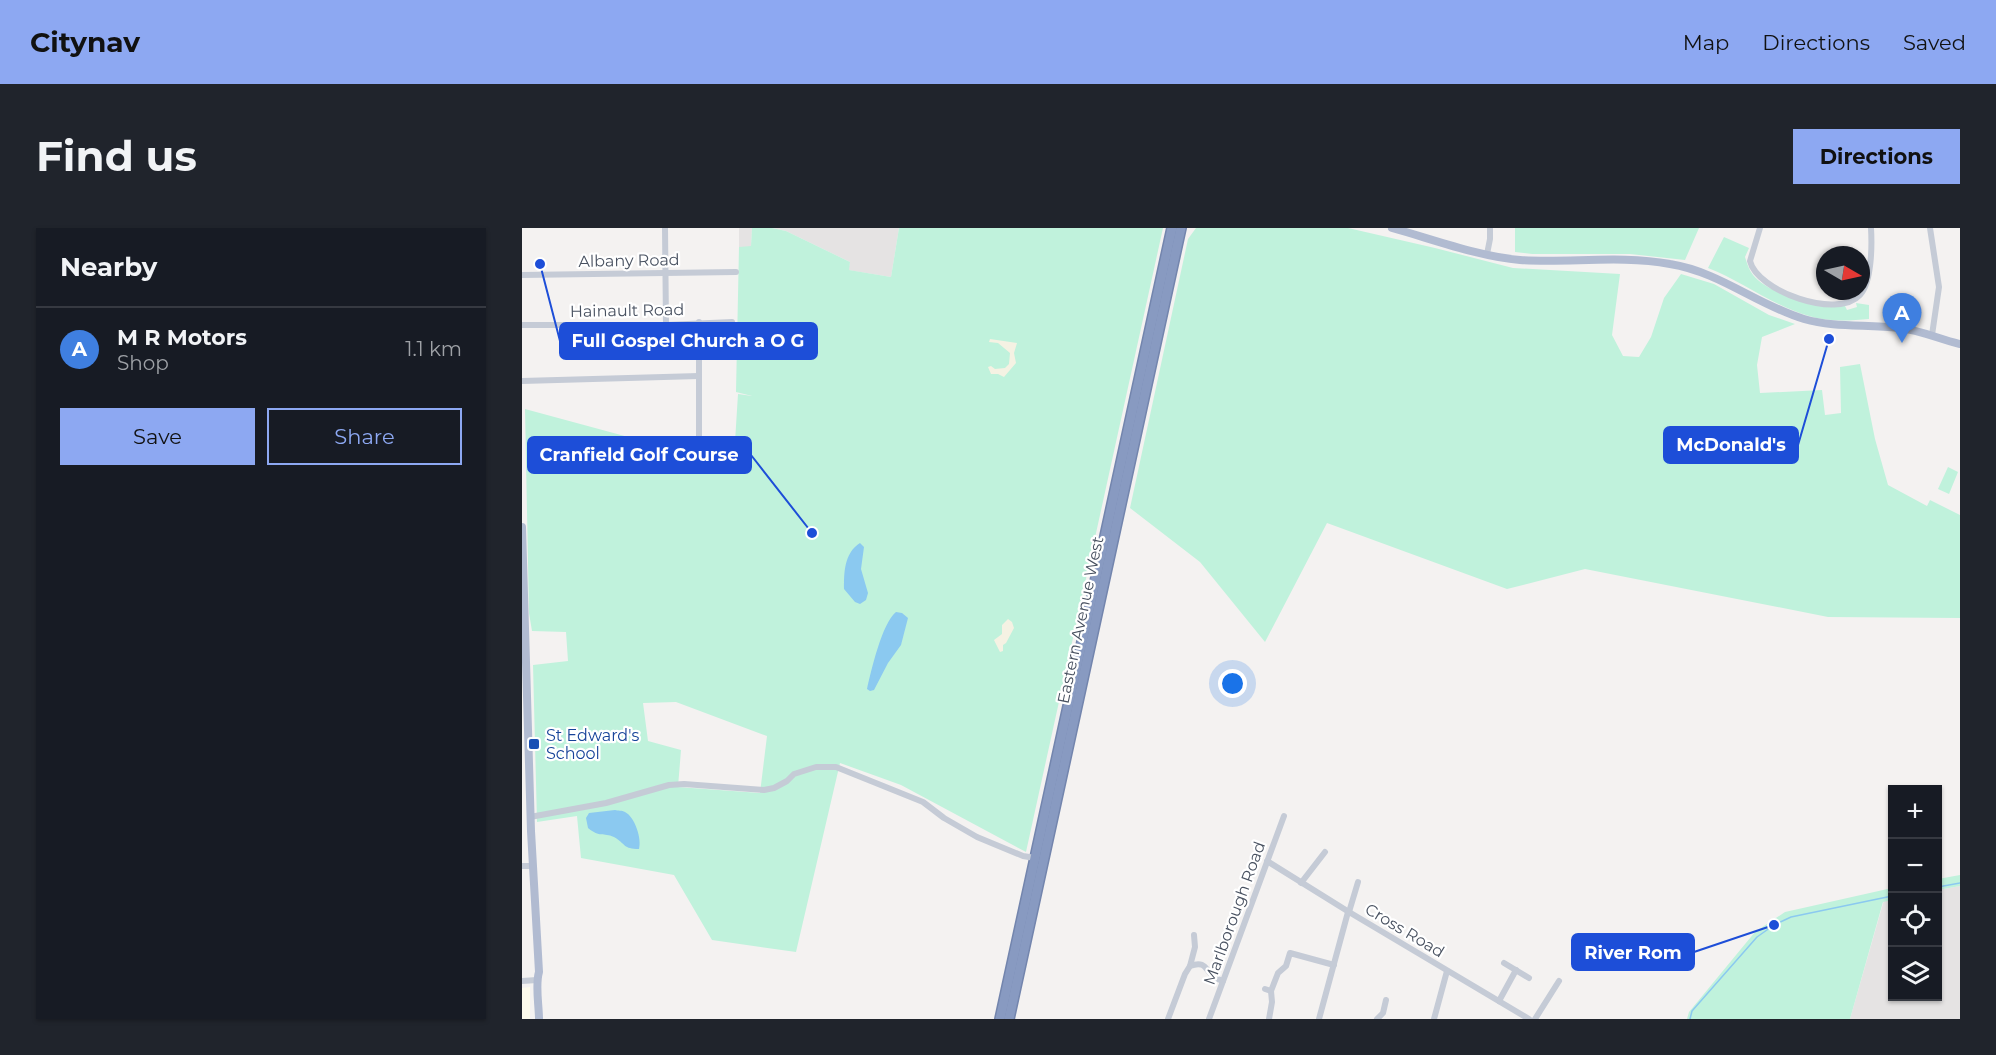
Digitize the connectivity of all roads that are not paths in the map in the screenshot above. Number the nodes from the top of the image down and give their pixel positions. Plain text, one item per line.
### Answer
1 (665, 228) edge
2 (1392, 228) edge
3 (1490, 228) edge
4 (1760, 228) edge
5 (1871, 228) edge
6 (1930, 228) edge
7 (1178, 229) edge
8 (1487, 254) junction
9 (736, 272) dead end
10 (665, 273) junction
11 (522, 275) edge
12 (699, 322) junction
13 (732, 322) dead end
14 (522, 325) edge
15 (666, 325) junction
16 (1932, 335) junction
17 (1960, 344) edge
18 (699, 376) junction
19 (522, 381) edge
20 (699, 449) dead end
21 (522, 527) edge
22 (524, 667) edge
23 (526, 763) edge
24 (1284, 816) dead end
25 (530, 817) junction
26 (526, 831) edge
27 (1325, 852) dead end
28 (1032, 858) junction
29 (1267, 861) junction
30 (522, 866) edge
31 (532, 866) junction
32 (1358, 882) dead end
33 (1301, 883) junction
34 (1348, 912) junction
35 (1194, 935) dead end
36 (1504, 963) dead end
37 (1334, 965) junction
38 (1190, 966) junction
39 (1516, 970) junction
40 (1448, 971) junction
41 (1529, 978) dead end
42 (537, 980) junction
43 (522, 981) edge
44 (1223, 981) junction
45 (1559, 981) dead end
46 (1386, 1000) dead end
47 (1499, 1001) junction
48 (539, 1019) edge
49 (1000, 1019) edge
50 (1009, 1019) edge
51 (1168, 1019) edge
52 (1209, 1019) edge
53 (1269, 1019) edge
54 (1319, 1019) edge
55 (1377, 1019) edge
56 (1434, 1019) edge
57 (1529, 1019) edge
58 (1535, 1019) edge

1 - 10 street
2 - 8 main road
3 - 8 street
4 - 5 street
6 - 16 street
7 - 28 highway, Eastern Avenue West
7 - 50 highway, Eastern Avenue West
8 - 16 main road
9 - 10 street, Albany Road
10 - 11 street, Albany Road
10 - 15 street
12 - 13 street, Hainault Road
12 - 15 street, Hainault Road
12 - 18 street
14 - 15 street, Hainault Road
16 - 17 main road
18 - 19 street
18 - 20 street
21 - 22 main road
22 - 23 main road
23 - 25 main road
24 - 29 street, Marlborough Road
25 - 26 main road
25 - 28 street
26 - 31 main road
27 - 33 street
28 - 49 highway, Eastern Avenue West
29 - 33 street, Cross Road
29 - 44 street, Marlborough Road
30 - 31 street
31 - 42 main road
32 - 34 street
33 - 34 street, Cross Road
34 - 37 street
34 - 40 street, Cross Road
35 - 38 street
36 - 39 street
37 - 53 street
37 - 54 street
38 - 44 street
38 - 51 street
39 - 41 street
39 - 47 street
40 - 47 street, Cross Road
40 - 56 street
42 - 43 street
42 - 48 main road
44 - 52 street, Marlborough Road
45 - 58 street
46 - 55 street
47 - 57 street, Cross Road

